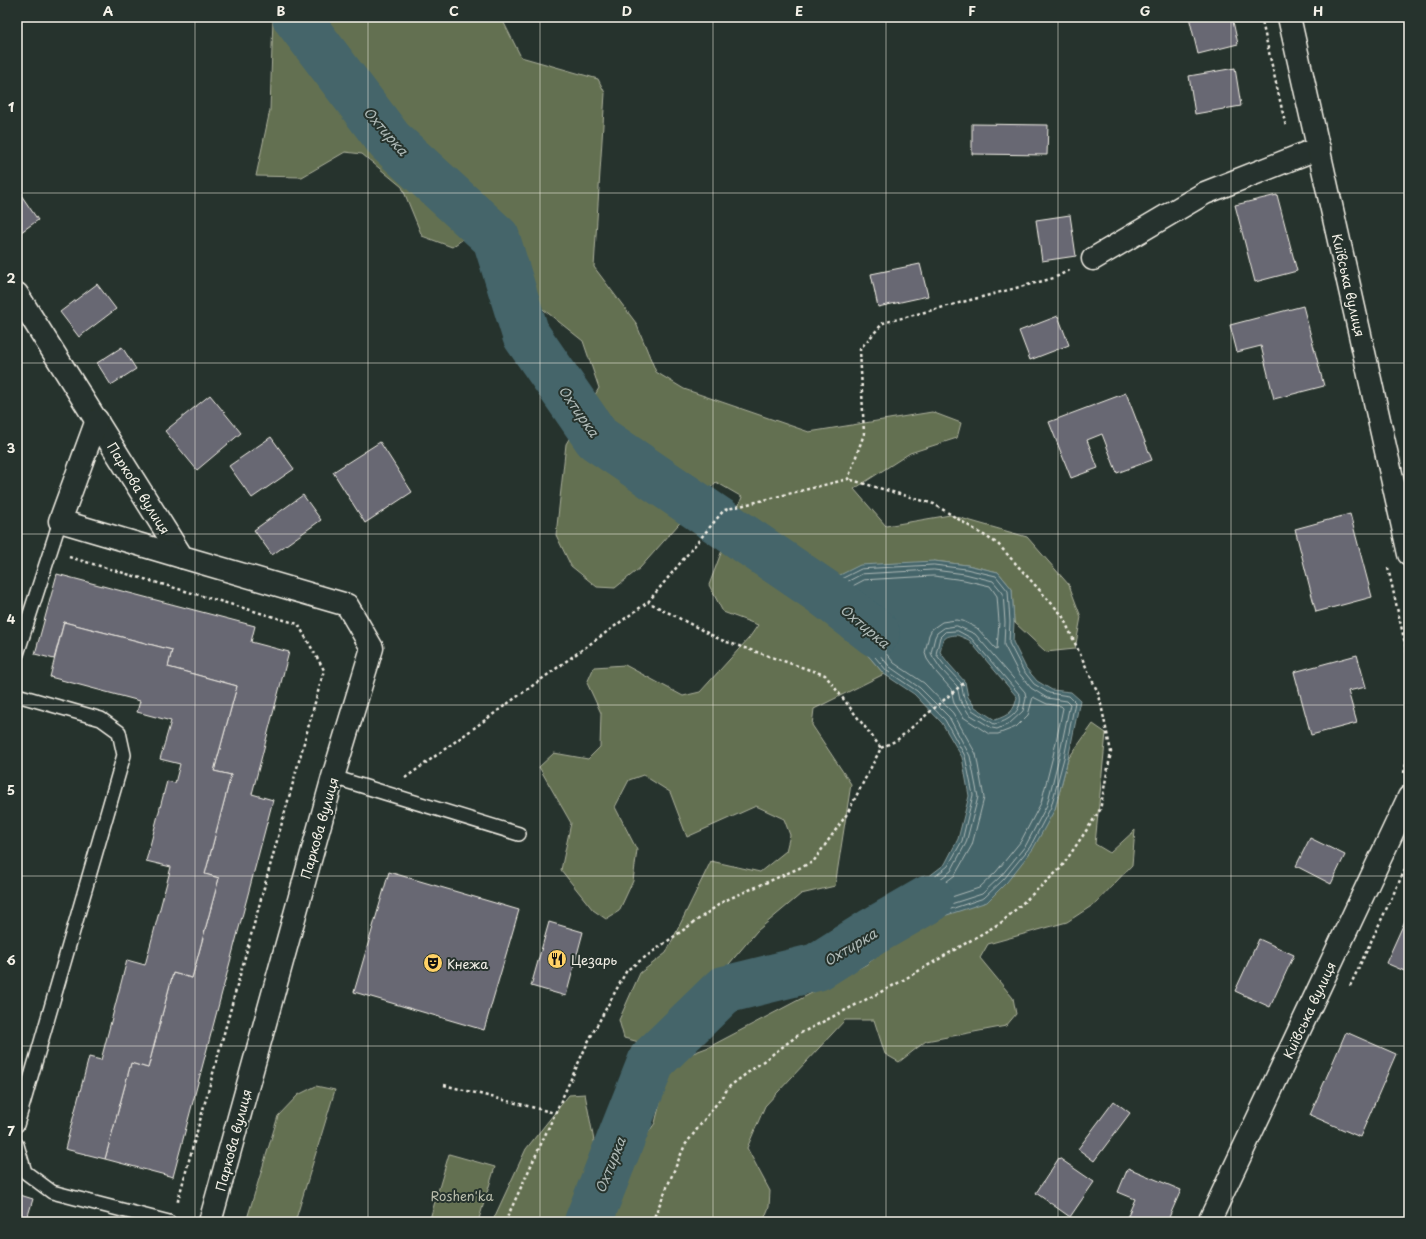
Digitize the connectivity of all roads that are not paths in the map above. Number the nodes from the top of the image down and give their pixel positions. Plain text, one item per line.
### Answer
1 (1289, 17) edge
2 (1319, 148) junction
3 (1093, 259) road end
4 (17, 294) edge
5 (97, 420) junction
6 (60, 521) junction
7 (1409, 554) edge
8 (182, 557) junction
9 (17, 654) edge
10 (17, 695) edge
11 (333, 777) junction
12 (1409, 797) edge
13 (519, 834) dead end
14 (17, 1125) edge
15 (17, 1145) edge
16 (169, 1222) edge
17 (210, 1222) edge
18 (1209, 1222) edge

1 - 2 street, Київська вулиця
2 - 3 street
2 - 7 street, Київська вулиця
4 - 5 street, Паркова вулиця
5 - 6 street, Паркова вулиця
5 - 8 street, Паркова вулиця
6 - 8 street, Паркова вулиця
6 - 9 lane, Паркова вулиця
8 - 11 street, Паркова вулиця
10 - 14 lane
11 - 13 lane
11 - 17 street, Паркова вулиця
12 - 18 street, Київська вулиця
15 - 16 lane

